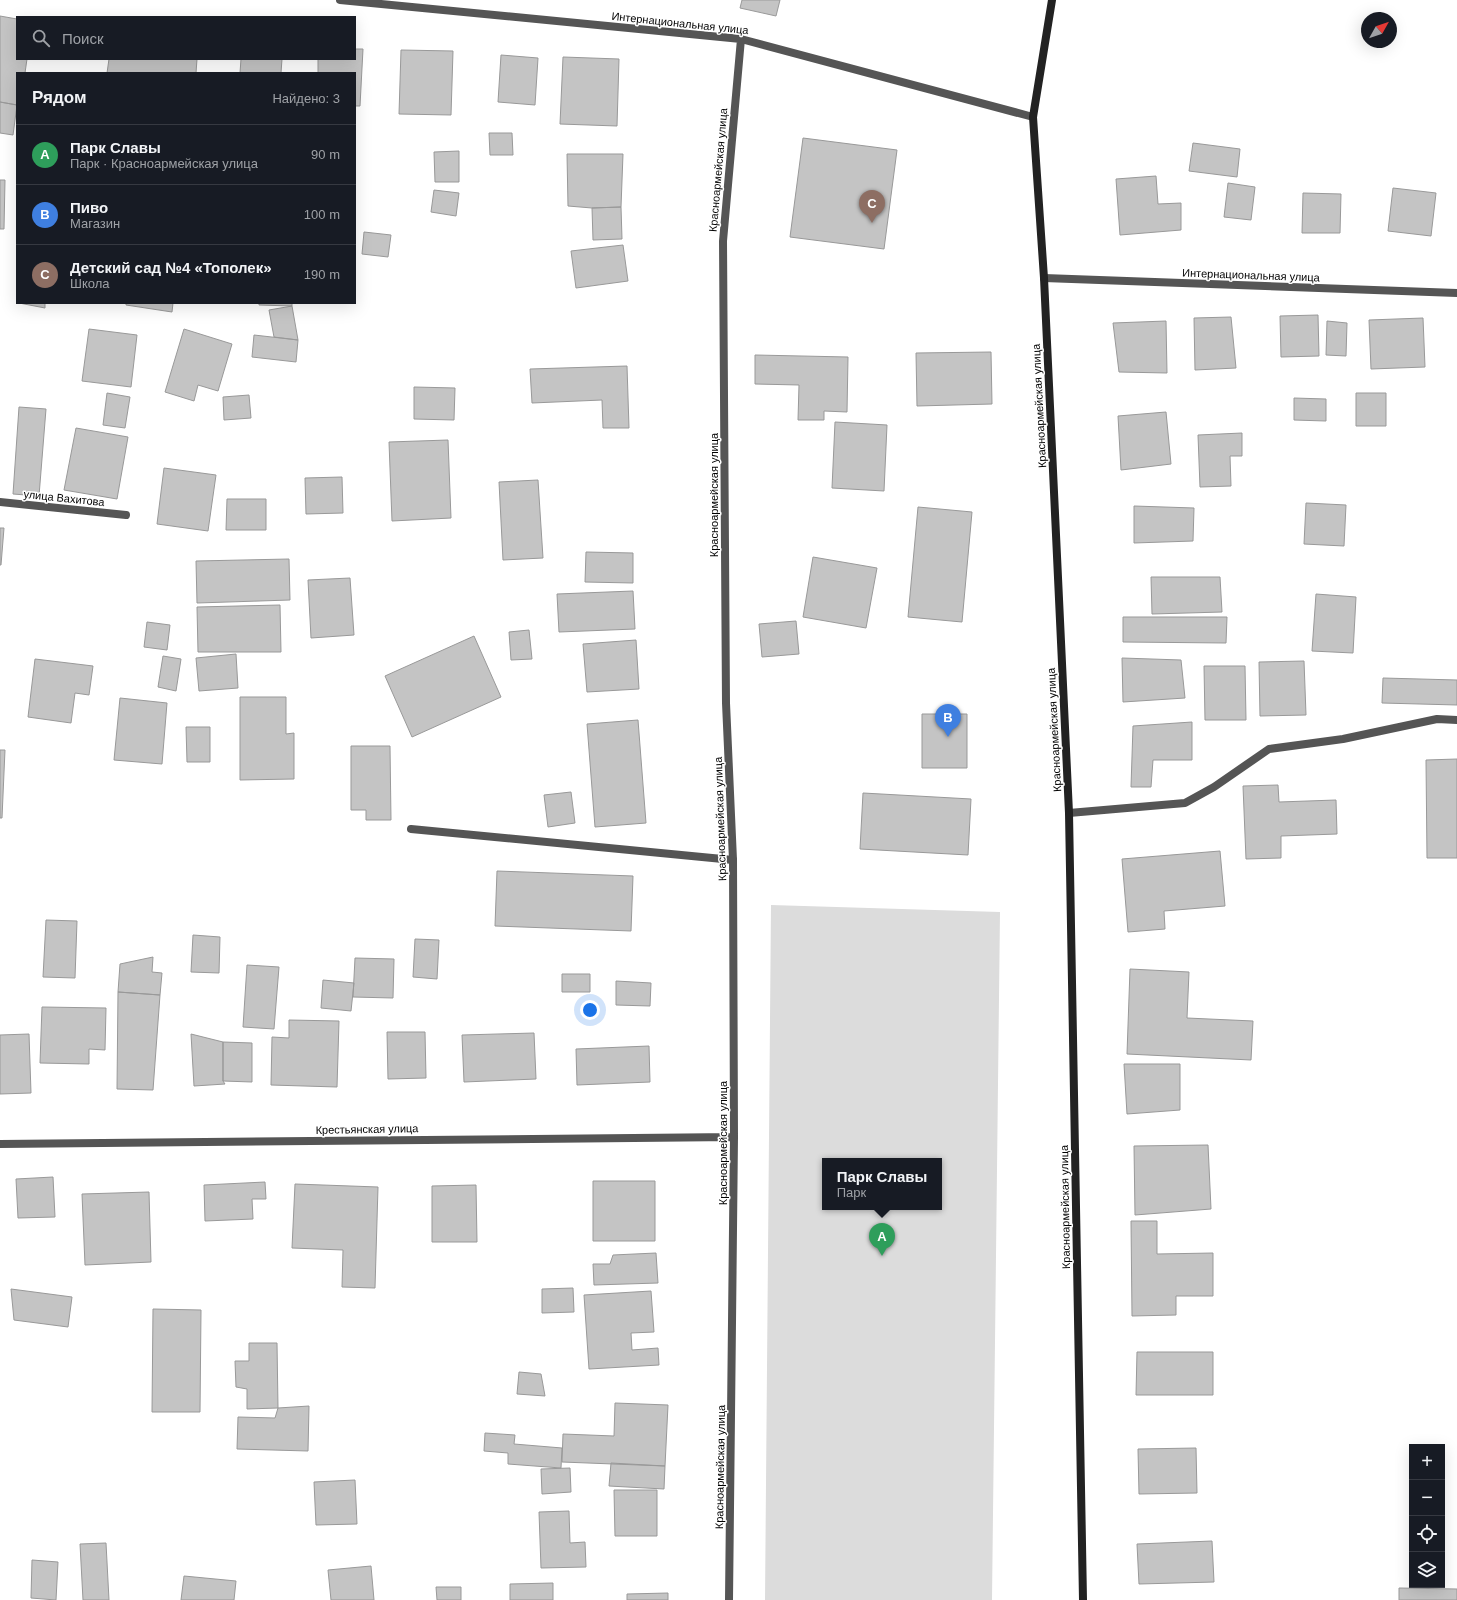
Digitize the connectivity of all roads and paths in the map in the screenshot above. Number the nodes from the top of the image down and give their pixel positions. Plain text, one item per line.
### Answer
1 (340, 0) edge
2 (1052, 0) edge
3 (397, 2) edge
4 (741, 39) junction
5 (1033, 117) junction
6 (1044, 278) junction
7 (1457, 293) edge
8 (0, 502) edge
9 (126, 515) dead end
10 (1457, 720) edge
11 (1069, 813) junction
12 (411, 829) dead end
13 (733, 860) junction
14 (734, 1136) junction
15 (0, 1144) edge
16 (729, 1600) edge
17 (1084, 1600) edge

1 - 3 street, Интернациональная улица
2 - 5 main road, Красноармейская улица
3 - 4 street, Интернациональная улица
4 - 5 street, Интернациональная улица
4 - 13 street, Красноармейская улица
5 - 6 main road, Красноармейская улица
6 - 7 street, Интернациональная улица
6 - 11 main road, Красноармейская улица
8 - 9 street, улица Вахитова
10 - 11 street
11 - 17 main road, Красноармейская улица
12 - 13 street
13 - 14 street, Красноармейская улица
14 - 15 street, Крестьянская улица
14 - 16 street, Красноармейская улица

